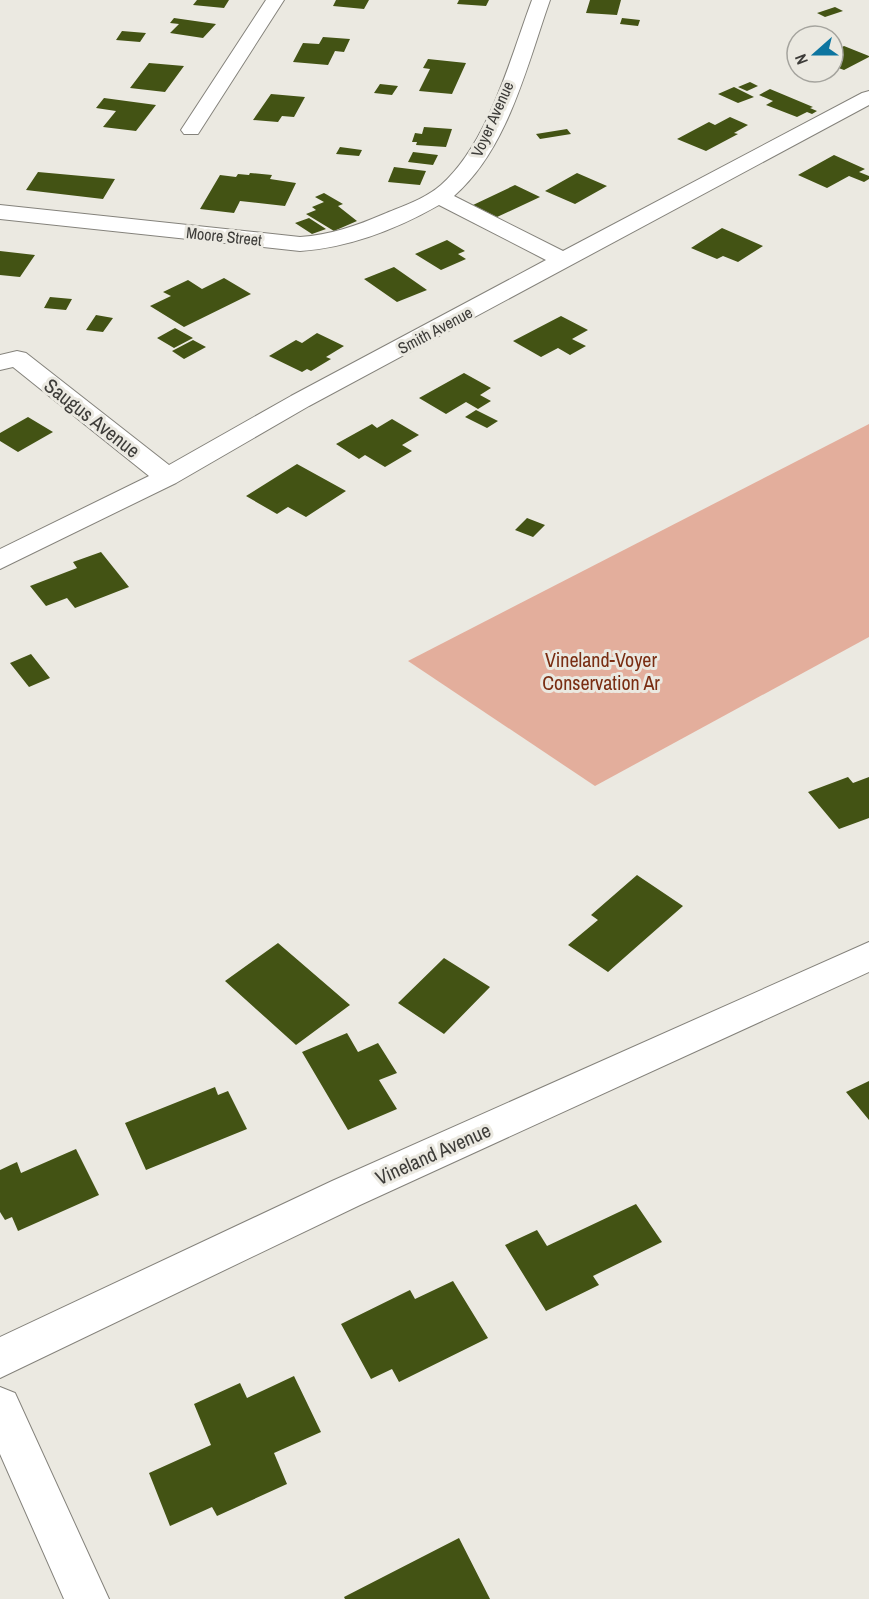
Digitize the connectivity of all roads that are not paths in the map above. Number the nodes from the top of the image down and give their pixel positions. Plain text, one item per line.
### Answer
1 (275, 0) edge
2 (542, 0) edge
3 (869, 97) edge
4 (191, 130) dead end
5 (439, 197) junction
6 (0, 212) edge
7 (565, 261) junction
8 (8, 361) edge
9 (167, 477) junction
10 (0, 560) edge
11 (869, 956) edge
12 (0, 1358) edge
13 (0, 1407) edge
14 (87, 1599) edge

1 - 4 street
2 - 5 street, Voyer Avenue
3 - 7 street, Smith Avenue
5 - 6 street, Moore Street
5 - 7 street
7 - 9 street, Smith Avenue
8 - 9 street, Saugus Avenue
9 - 10 street, Smith Avenue
11 - 12 street, Vineland Avenue
13 - 14 street

